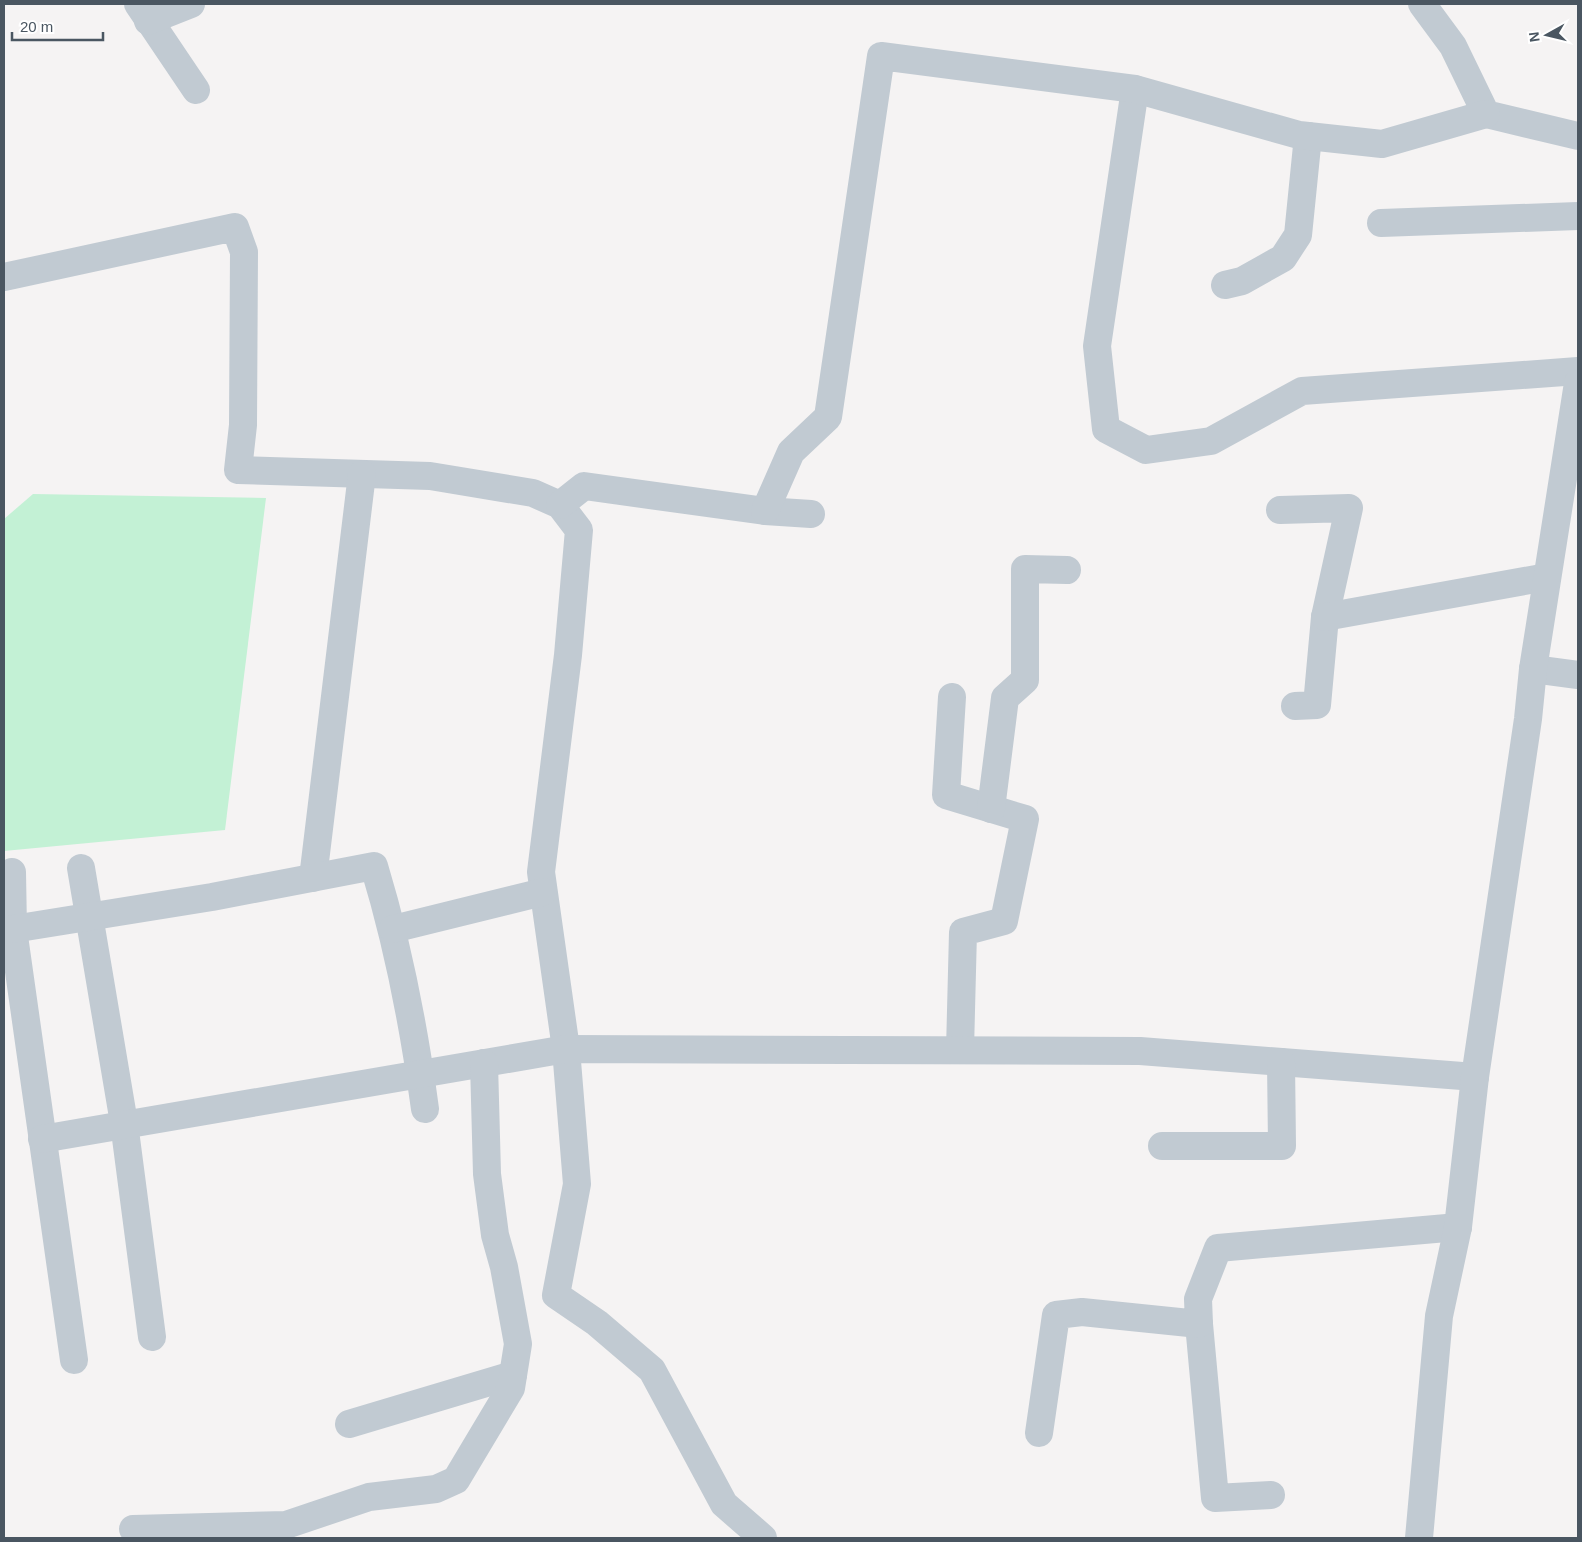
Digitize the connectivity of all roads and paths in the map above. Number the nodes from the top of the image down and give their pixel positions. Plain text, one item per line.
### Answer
1 (191, 4) edge
2 (1422, 4) edge
3 (143, 13) edge
4 (1135, 89) junction
5 (196, 90) dead end
6 (1486, 114) junction
7 (1308, 136) junction
8 (1578, 136) edge
9 (1578, 216) edge
10 (1381, 223) dead end
11 (4, 277) edge
12 (1225, 285) dead end
13 (1578, 371) edge
14 (1578, 383) edge
15 (362, 474) junction
16 (560, 506) junction
17 (1280, 510) dead end
18 (765, 511) junction
19 (811, 514) dead end
20 (1067, 570) dead end
21 (1548, 576) junction
22 (1325, 617) junction
23 (1533, 669) junction
24 (1578, 675) edge
25 (952, 698) dead end
26 (1295, 706) dead end
27 (992, 809) junction
28 (81, 868) dead end
29 (12, 872) dead end
30 (313, 878) junction
31 (543, 892) junction
32 (90, 917) junction
33 (12, 929) junction
34 (393, 929) junction
35 (566, 1049) junction
36 (960, 1050) junction
37 (1281, 1062) junction
38 (484, 1063) junction
39 (420, 1074) junction
40 (1475, 1077) junction
41 (425, 1109) dead end
42 (124, 1123) junction
43 (42, 1139) junction
44 (1162, 1146) dead end
45 (1458, 1227) junction
46 (1199, 1324) junction
47 (152, 1337) dead end
48 (74, 1360) dead end
49 (513, 1375) junction
50 (348, 1424) dead end
51 (1039, 1433) dead end
52 (1271, 1495) dead end
53 (132, 1529) dead end
54 (763, 1538) edge
55 (1419, 1538) edge

1 - 3 street
2 - 6 street
3 - 5 street
4 - 7 street
4 - 13 street
4 - 18 street
6 - 7 street
6 - 8 street
7 - 12 street
9 - 10 street
11 - 15 street
14 - 21 street
15 - 16 street
15 - 30 street
16 - 18 street
16 - 31 street
17 - 22 street
18 - 19 street
20 - 27 street
21 - 22 street
21 - 23 street
22 - 26 street
23 - 24 street
23 - 40 street
25 - 27 street
27 - 36 street
28 - 32 street
29 - 33 street
30 - 32 street
30 - 34 street
31 - 34 street
31 - 35 street
32 - 33 street
32 - 42 street
33 - 43 street
34 - 39 street
35 - 36 street
35 - 38 street
35 - 54 street
36 - 37 street
37 - 40 street
37 - 44 street
38 - 39 street
38 - 49 street
39 - 41 street
39 - 42 street
40 - 45 street
42 - 43 street
42 - 47 street
43 - 48 street
45 - 46 street
45 - 55 street
46 - 51 street
46 - 52 street
49 - 50 street
49 - 53 street

